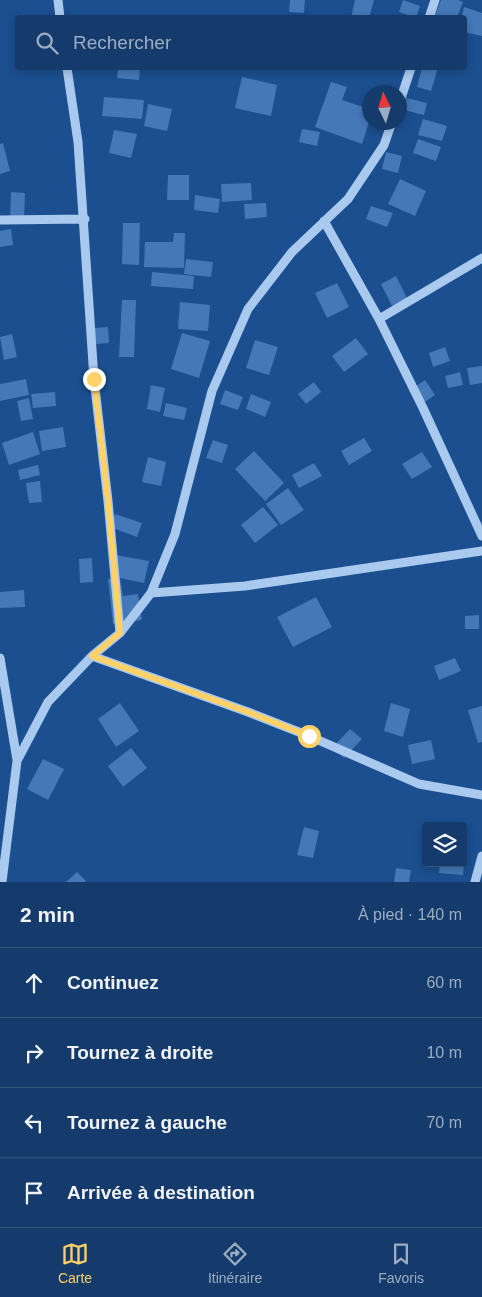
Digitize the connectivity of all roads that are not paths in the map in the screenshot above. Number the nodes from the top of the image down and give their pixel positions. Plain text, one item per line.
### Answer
1 (58, 0) edge
2 (435, 0) edge
3 (60, 15) edge
4 (430, 15) edge
5 (67, 70) edge
6 (410, 70) edge
7 (405, 85) edge
8 (389, 130) edge
9 (85, 219) junction
10 (0, 220) edge
11 (324, 222) junction
12 (482, 258) edge
13 (379, 319) junction
14 (482, 536) edge
15 (482, 550) edge
16 (152, 592) junction
17 (120, 633) junction
18 (92, 656) junction
19 (0, 658) edge
20 (17, 760) junction
21 (482, 795) edge
22 (482, 856) edge
23 (2, 882) edge
24 (475, 882) edge

1 - 3 street
2 - 4 street
5 - 9 street
6 - 7 street
8 - 11 street
9 - 10 street
9 - 17 street
11 - 13 street
11 - 16 street
12 - 13 street
13 - 14 street
15 - 16 street
16 - 17 street
17 - 18 street
18 - 20 street
18 - 21 street
19 - 20 street
20 - 23 street
22 - 24 street

